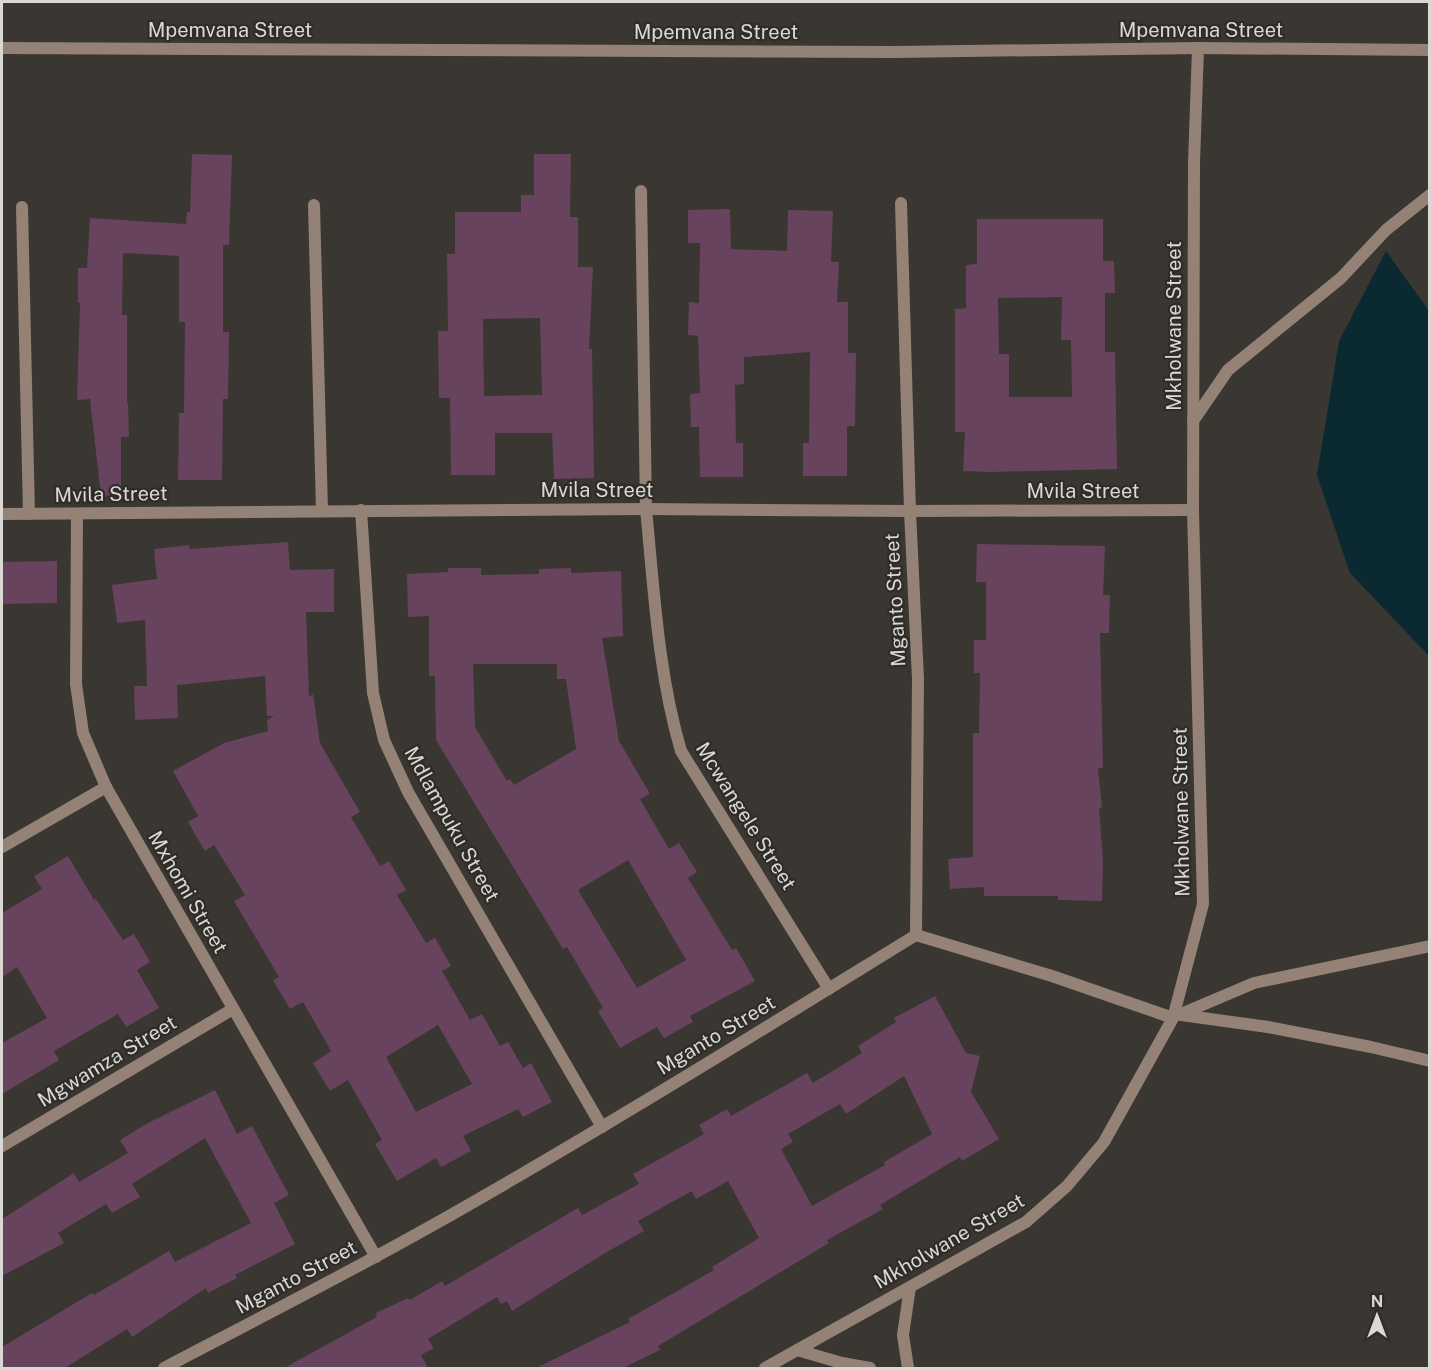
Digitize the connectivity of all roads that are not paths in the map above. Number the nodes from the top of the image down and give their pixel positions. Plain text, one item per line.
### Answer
1 (2, 48) edge
2 (1198, 48) junction
3 (1430, 50) edge
4 (641, 191) dead end
5 (1430, 195) edge
6 (901, 202) dead end
7 (314, 205) dead end
8 (22, 207) dead end
9 (1193, 421) junction
10 (646, 509) junction
11 (361, 510) junction
12 (1193, 510) junction
13 (322, 511) junction
14 (910, 511) junction
15 (2, 514) edge
16 (29, 514) junction
17 (77, 514) junction
18 (106, 787) junction
19 (2, 847) edge
20 (916, 935) junction
21 (1430, 946) edge
22 (829, 989) junction
23 (233, 1009) junction
24 (1176, 1016) junction
25 (1430, 1061) edge
26 (602, 1126) junction
27 (2, 1146) edge
28 (376, 1257) junction
29 (910, 1287) junction
30 (797, 1350) junction
31 (164, 1368) edge
32 (765, 1368) edge
33 (870, 1368) edge
34 (908, 1368) edge

1 - 2 street, Mpemvana Street
2 - 3 street, Mpemvana Street
2 - 9 street, Mkholwane Street
4 - 10 street, Mcwangele Street
5 - 9 street
6 - 14 street, Mganto Street
7 - 13 street
8 - 16 street
9 - 12 street, Mkholwane Street
10 - 11 street, Mvila Street
10 - 14 street, Mvila Street
10 - 22 street, Mcwangele Street
11 - 13 street, Mvila Street
11 - 26 street, Mdlampuku Street
12 - 14 street, Mvila Street
12 - 24 street, Mkholwane Street
13 - 17 street, Mvila Street
14 - 20 street, Mganto Street
15 - 16 street, Mvila Street
16 - 17 street, Mvila Street
17 - 18 street, Mxhomi Street
18 - 19 street
18 - 23 street, Mxhomi Street
20 - 22 street, Mganto Street
20 - 24 street
21 - 24 street
22 - 26 street, Mganto Street
23 - 27 street, Mgwamza Street
23 - 28 street, Mxhomi Street
24 - 25 street
24 - 29 street, Mkholwane Street
26 - 28 street, Mganto Street
28 - 31 street, Mganto Street
29 - 30 street, Mkholwane Street
29 - 34 street
30 - 32 street, Mkholwane Street
30 - 33 street

